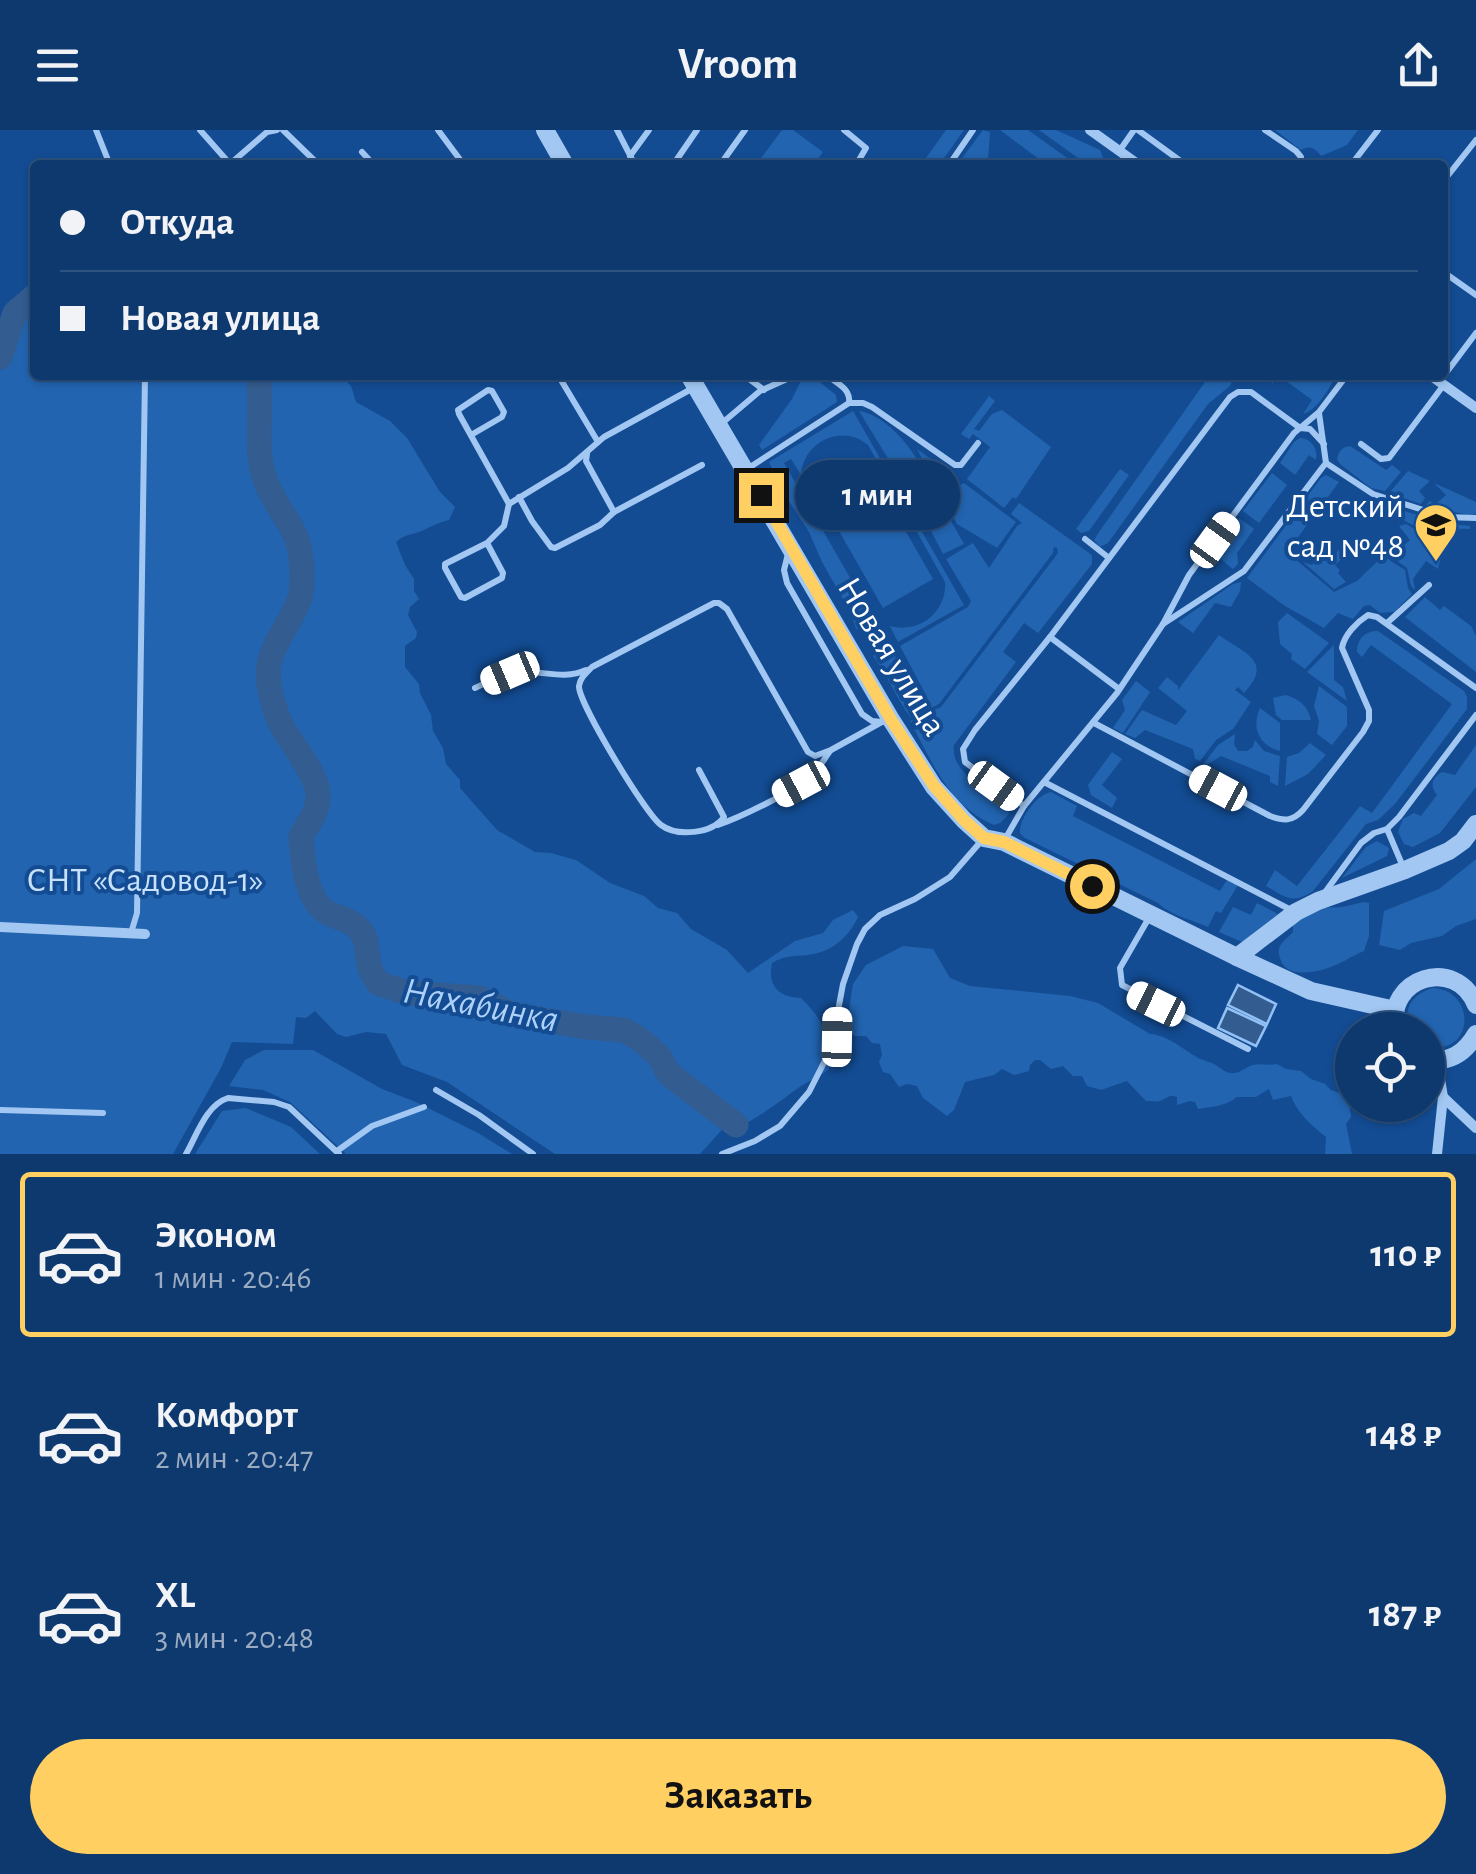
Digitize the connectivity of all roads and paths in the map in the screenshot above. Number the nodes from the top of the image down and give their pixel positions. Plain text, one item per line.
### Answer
1 (96, 130) edge
2 (200, 130) edge
3 (280, 130) edge
4 (438, 130) edge
5 (545, 130) edge
6 (618, 130) edge
7 (649, 130) edge
8 (698, 130) edge
9 (745, 130) edge
10 (844, 130) edge
11 (973, 130) edge
12 (1090, 130) edge
13 (1136, 130) edge
14 (1265, 130) edge
15 (1378, 130) edge
16 (1476, 140) edge
17 (1119, 151) junction
18 (362, 152) dead end
19 (630, 156) junction
20 (108, 160) dead end
21 (227, 160) edge
22 (236, 160) edge
23 (313, 160) edge
24 (369, 160) edge
25 (460, 160) edge
26 (562, 160) edge
27 (632, 160) edge
28 (676, 160) edge
29 (724, 160) edge
30 (859, 160) edge
31 (952, 160) edge
32 (1132, 160) edge
33 (1179, 160) edge
34 (1301, 160) edge
35 (1355, 160) edge
36 (1448, 175) edge
37 (1448, 275) edge
38 (1476, 295) edge
39 (1476, 333) edge
40 (1448, 368) edge
41 (145, 380) edge
42 (561, 380) edge
43 (693, 380) edge
44 (751, 380) edge
45 (785, 380) edge
46 (833, 380) edge
47 (1342, 380) edge
48 (1438, 381) edge
49 (764, 390) junction
50 (849, 404) junction
51 (1476, 408) edge
52 (1319, 412) junction
53 (720, 425) junction
54 (1300, 428) junction
55 (471, 435) junction
56 (598, 442) junction
57 (978, 443) dead end
58 (1324, 444) junction
59 (1360, 444) dead end
60 (590, 449) junction
61 (1326, 462) junction
62 (702, 465) dead end
63 (746, 470) junction
64 (520, 497) junction
65 (509, 504) junction
66 (614, 512) junction
67 (1476, 518) edge
68 (1084, 539) dead end
69 (487, 542) junction
70 (1109, 558) junction
71 (1429, 585) dead end
72 (1387, 623) junction
73 (1163, 624) junction
74 (1050, 637) junction
75 (592, 668) junction
76 (475, 688) dead end
77 (1476, 688) edge
78 (1120, 690) junction
79 (1476, 715) edge
80 (887, 720) junction
81 (1094, 724) junction
82 (831, 750) junction
83 (698, 770) dead end
84 (1044, 782) junction
85 (1024, 806) junction
86 (1476, 824) edge
87 (718, 826) junction
88 (1386, 829) junction
89 (984, 838) junction
90 (1004, 842) junction
91 (1405, 870) junction
92 (1318, 901) junction
93 (1296, 912) junction
94 (1150, 915) junction
95 (0, 927) edge
96 (131, 933) junction
97 (145, 934) dead end
98 (1237, 957) junction
99 (1470, 981) edge
100 (1476, 1005) edge
101 (1396, 1010) joint
102 (1474, 1042) edge
103 (1248, 1049) dead end
104 (1445, 1059) edge
105 (436, 1090) dead end
106 (1445, 1099) edge
107 (424, 1107) dead end
108 (0, 1110) edge
109 (104, 1113) dead end
110 (1440, 1122) edge
111 (1476, 1128) edge
112 (338, 1152) edge
113 (186, 1154) edge
114 (533, 1154) edge
115 (722, 1154) edge
116 (1437, 1154) edge

1 - 20 lane
2 - 21 lane
3 - 22 lane
3 - 23 lane
4 - 25 lane
5 - 26 street
6 - 19 lane
7 - 19 lane
8 - 28 lane
9 - 29 lane
10 - 30 lane
11 - 31 lane
12 - 17 street
13 - 17 lane
13 - 33 lane
14 - 34 lane
15 - 35 lane
16 - 36 lane
17 - 32 street
18 - 24 lane
19 - 27 lane
37 - 38 lane
39 - 40 lane
41 - 96 lane
42 - 56 lane
43 - 53 street, Новая улица
43 - 56 lane
44 - 49 lane
45 - 49 lane
46 - 50 lane
47 - 52 lane
48 - 51 street
48 - 59 lane
49 - 53 lane
50 - 57 lane
50 - 63 lane
52 - 54 lane
52 - 58 lane
53 - 63 street, Новая улица
54 - 58 lane
54 - 70 lane
54 - 73 lane
55 - 55 lane
55 - 65 lane
56 - 60 lane
58 - 61 lane
60 - 64 lane
60 - 66 lane
61 - 67 lane
61 - 73 lane
62 - 66 lane
63 - 80 street, Новая улица
64 - 65 lane
64 - 66 lane
65 - 69 lane
68 - 70 lane
69 - 69 lane
70 - 74 lane
71 - 72 lane
72 - 77 lane
72 - 81 lane
73 - 78 lane
74 - 78 lane
74 - 85 lane
75 - 76 lane
75 - 82 lane
75 - 87 lane
78 - 81 lane
79 - 88 lane
80 - 82 lane
80 - 89 street, Новая улица
81 - 84 lane
82 - 87 lane
83 - 87 lane
84 - 85 lane
84 - 93 lane
85 - 90 lane
86 - 91 street
88 - 91 lane
88 - 92 lane
89 - 90 street
89 - 115 lane
90 - 94 street
91 - 92 street
92 - 93 street
93 - 98 street
94 - 98 street
94 - 103 lane
95 - 96 street
96 - 97 street
98 - 101 street
99 - 100 street
99 - 101 street
102 - 104 street
105 - 114 lane
106 - 111 street
107 - 112 lane
108 - 109 lane
110 - 116 street
112 - 113 lane

